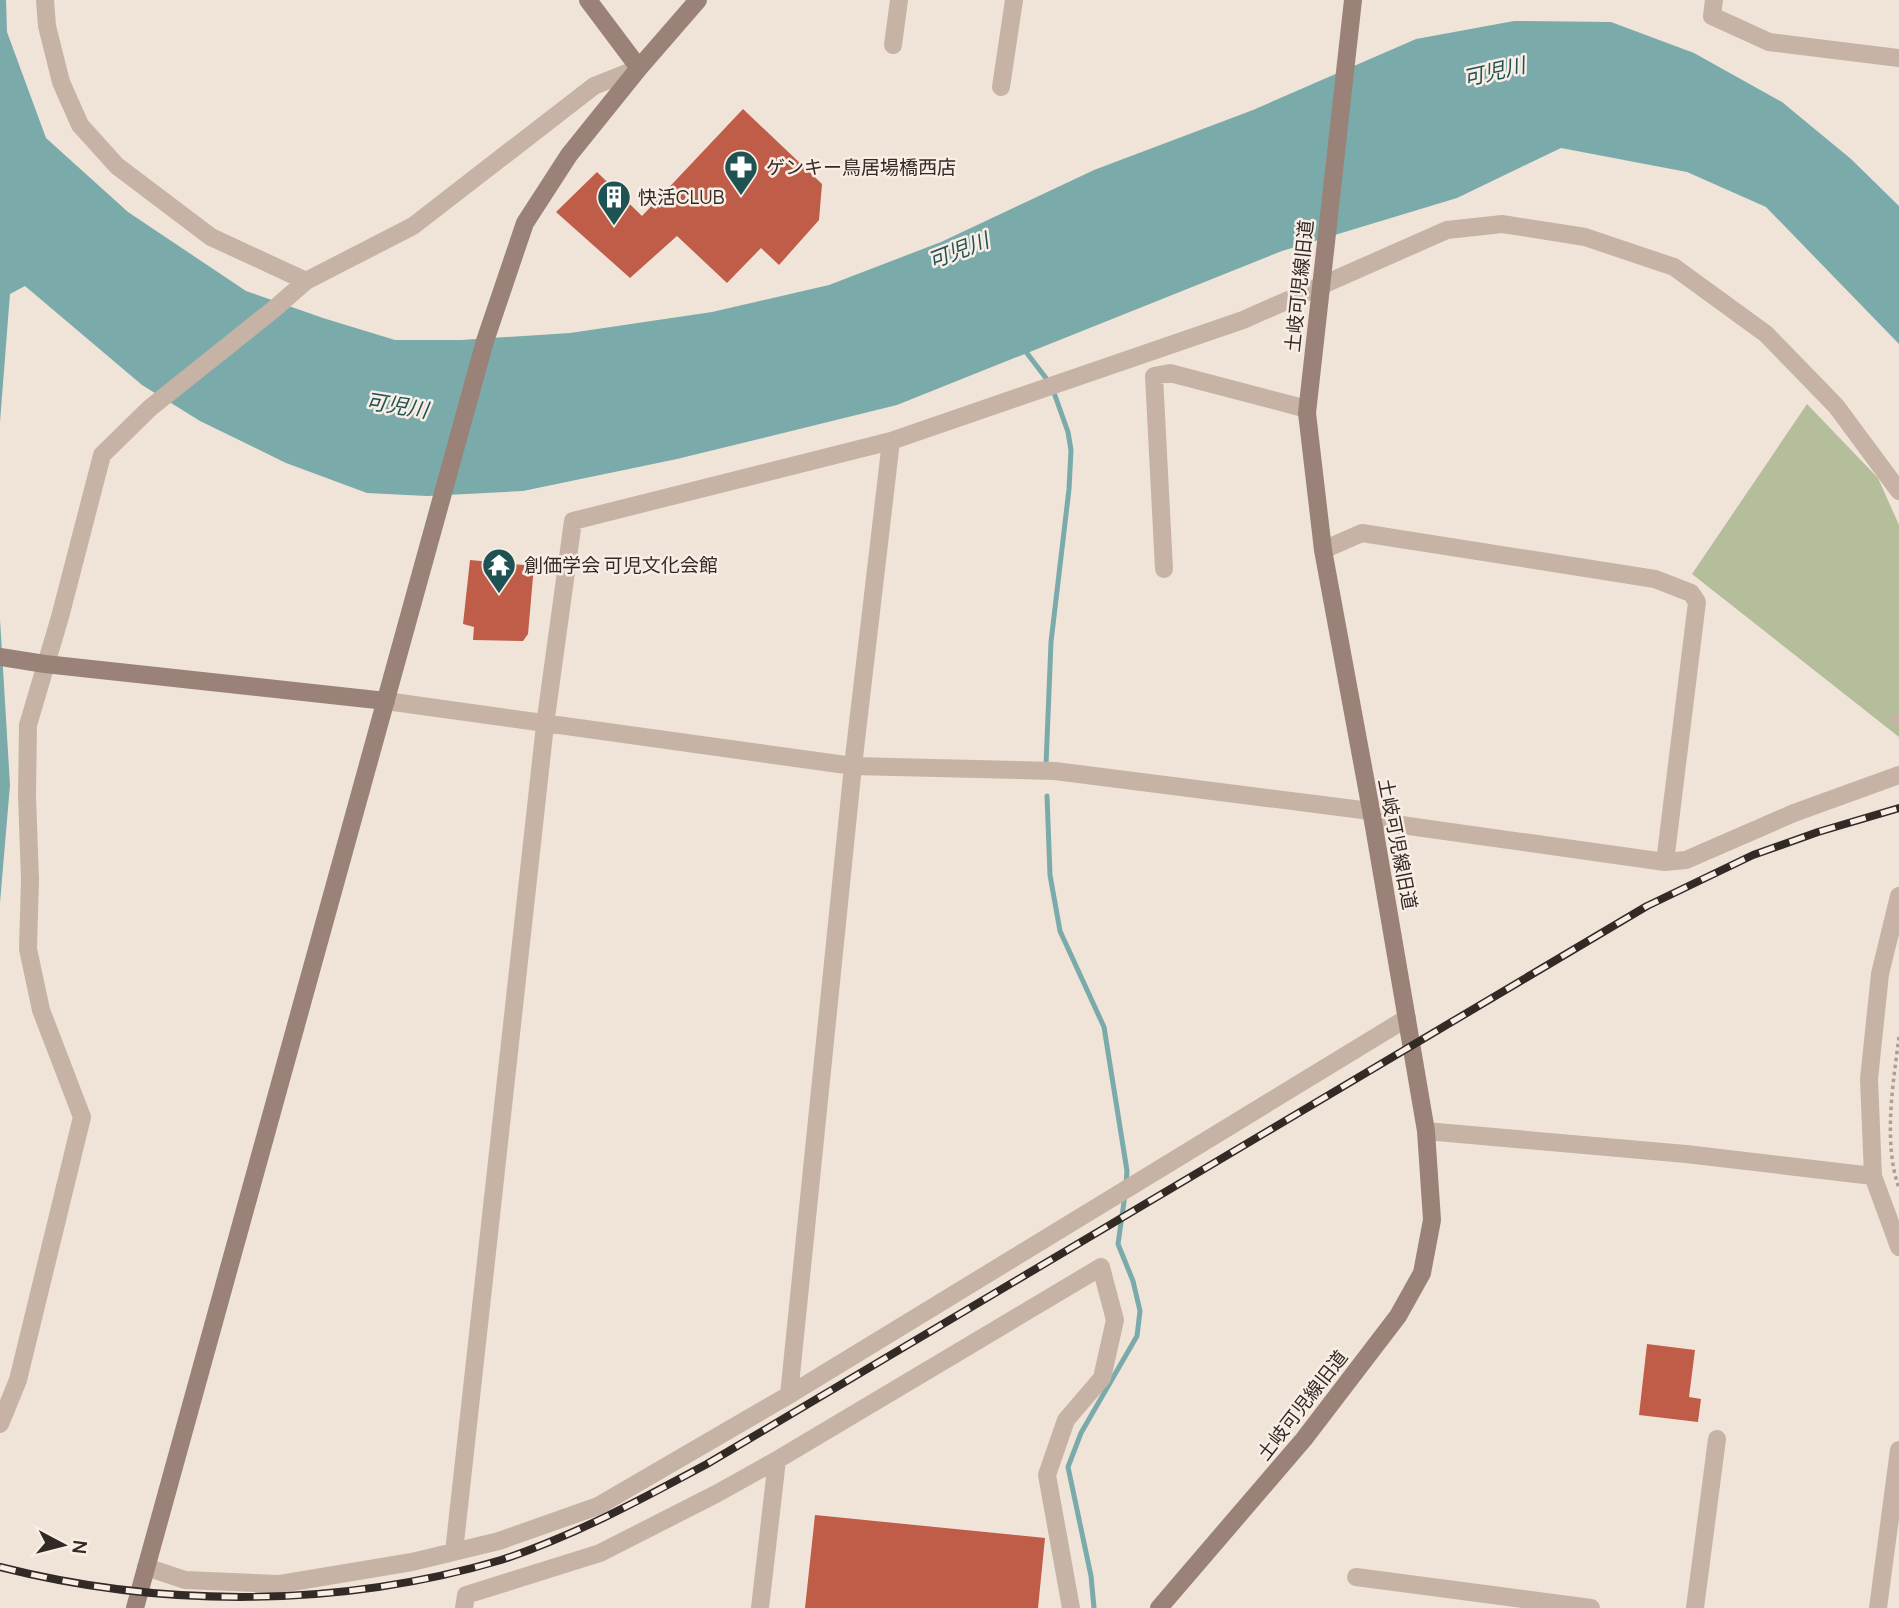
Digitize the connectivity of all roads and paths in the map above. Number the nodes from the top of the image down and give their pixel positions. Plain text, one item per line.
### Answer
1 (45, 0) edge
2 (588, 0) edge
3 (698, 0) edge
4 (899, 0) edge
5 (1014, 0) edge
6 (1714, 0) edge
7 (1353, 4) edge
8 (893, 45) dead end
9 (1899, 58) edge
10 (639, 68) junction
11 (1001, 87) dead end
12 (306, 281) junction
13 (1320, 287) junction
14 (1307, 410) junction
15 (891, 441) junction
16 (1899, 491) edge
17 (1323, 550) junction
18 (1164, 569) dead end
19 (0, 657) edge
20 (45, 664) junction
21 (386, 701) junction
22 (545, 725) junction
23 (853, 766) junction
24 (1899, 775) edge
25 (1372, 816) junction
26 (1665, 862) junction
27 (1899, 896) edge
28 (1407, 1018) junction
29 (1899, 1037) edge
30 (1426, 1131) junction
31 (1873, 1176) junction
32 (1899, 1188) edge
33 (1899, 1247) edge
34 (789, 1395) junction
35 (0, 1424) edge
36 (1717, 1439) dead end
37 (1899, 1450) edge
38 (777, 1460) junction
39 (454, 1552) junction
40 (146, 1567) junction
41 (1356, 1577) dead end
42 (1471, 1600) edge
43 (1570, 1607) edge
44 (135, 1608) edge
45 (464, 1608) edge
46 (760, 1608) edge
47 (1071, 1608) edge
48 (1159, 1608) edge
49 (1591, 1608) edge
50 (1695, 1608) edge
51 (1878, 1608) edge

1 - 12 street
2 - 10 street
3 - 10 street
4 - 8 street
5 - 11 street
6 - 9 street
7 - 13 street, 土岐可児線旧道
10 - 12 street
10 - 21 street
12 - 20 street
13 - 14 street, 土岐可児線旧道
13 - 15 street
13 - 16 street
14 - 17 street, 土岐可児線旧道
14 - 18 street
15 - 22 street
15 - 23 street
17 - 25 street, 土岐可児線旧道
17 - 26 street
19 - 20 street
20 - 21 street
20 - 35 street
21 - 22 street
21 - 40 street
22 - 23 street
22 - 39 street
23 - 25 street
23 - 34 street
24 - 26 street
25 - 26 street
25 - 28 street, 土岐可児線旧道
27 - 31 street
28 - 30 street, 土岐可児線旧道
28 - 34 street
29 - 32 path
30 - 31 street
30 - 48 street, 土岐可児線旧道
31 - 33 street
34 - 39 street
36 - 50 street
37 - 51 street
38 - 45 street
38 - 46 street
38 - 47 street
39 - 40 street
40 - 44 street
41 - 42 street
42 - 43 street
43 - 49 street

